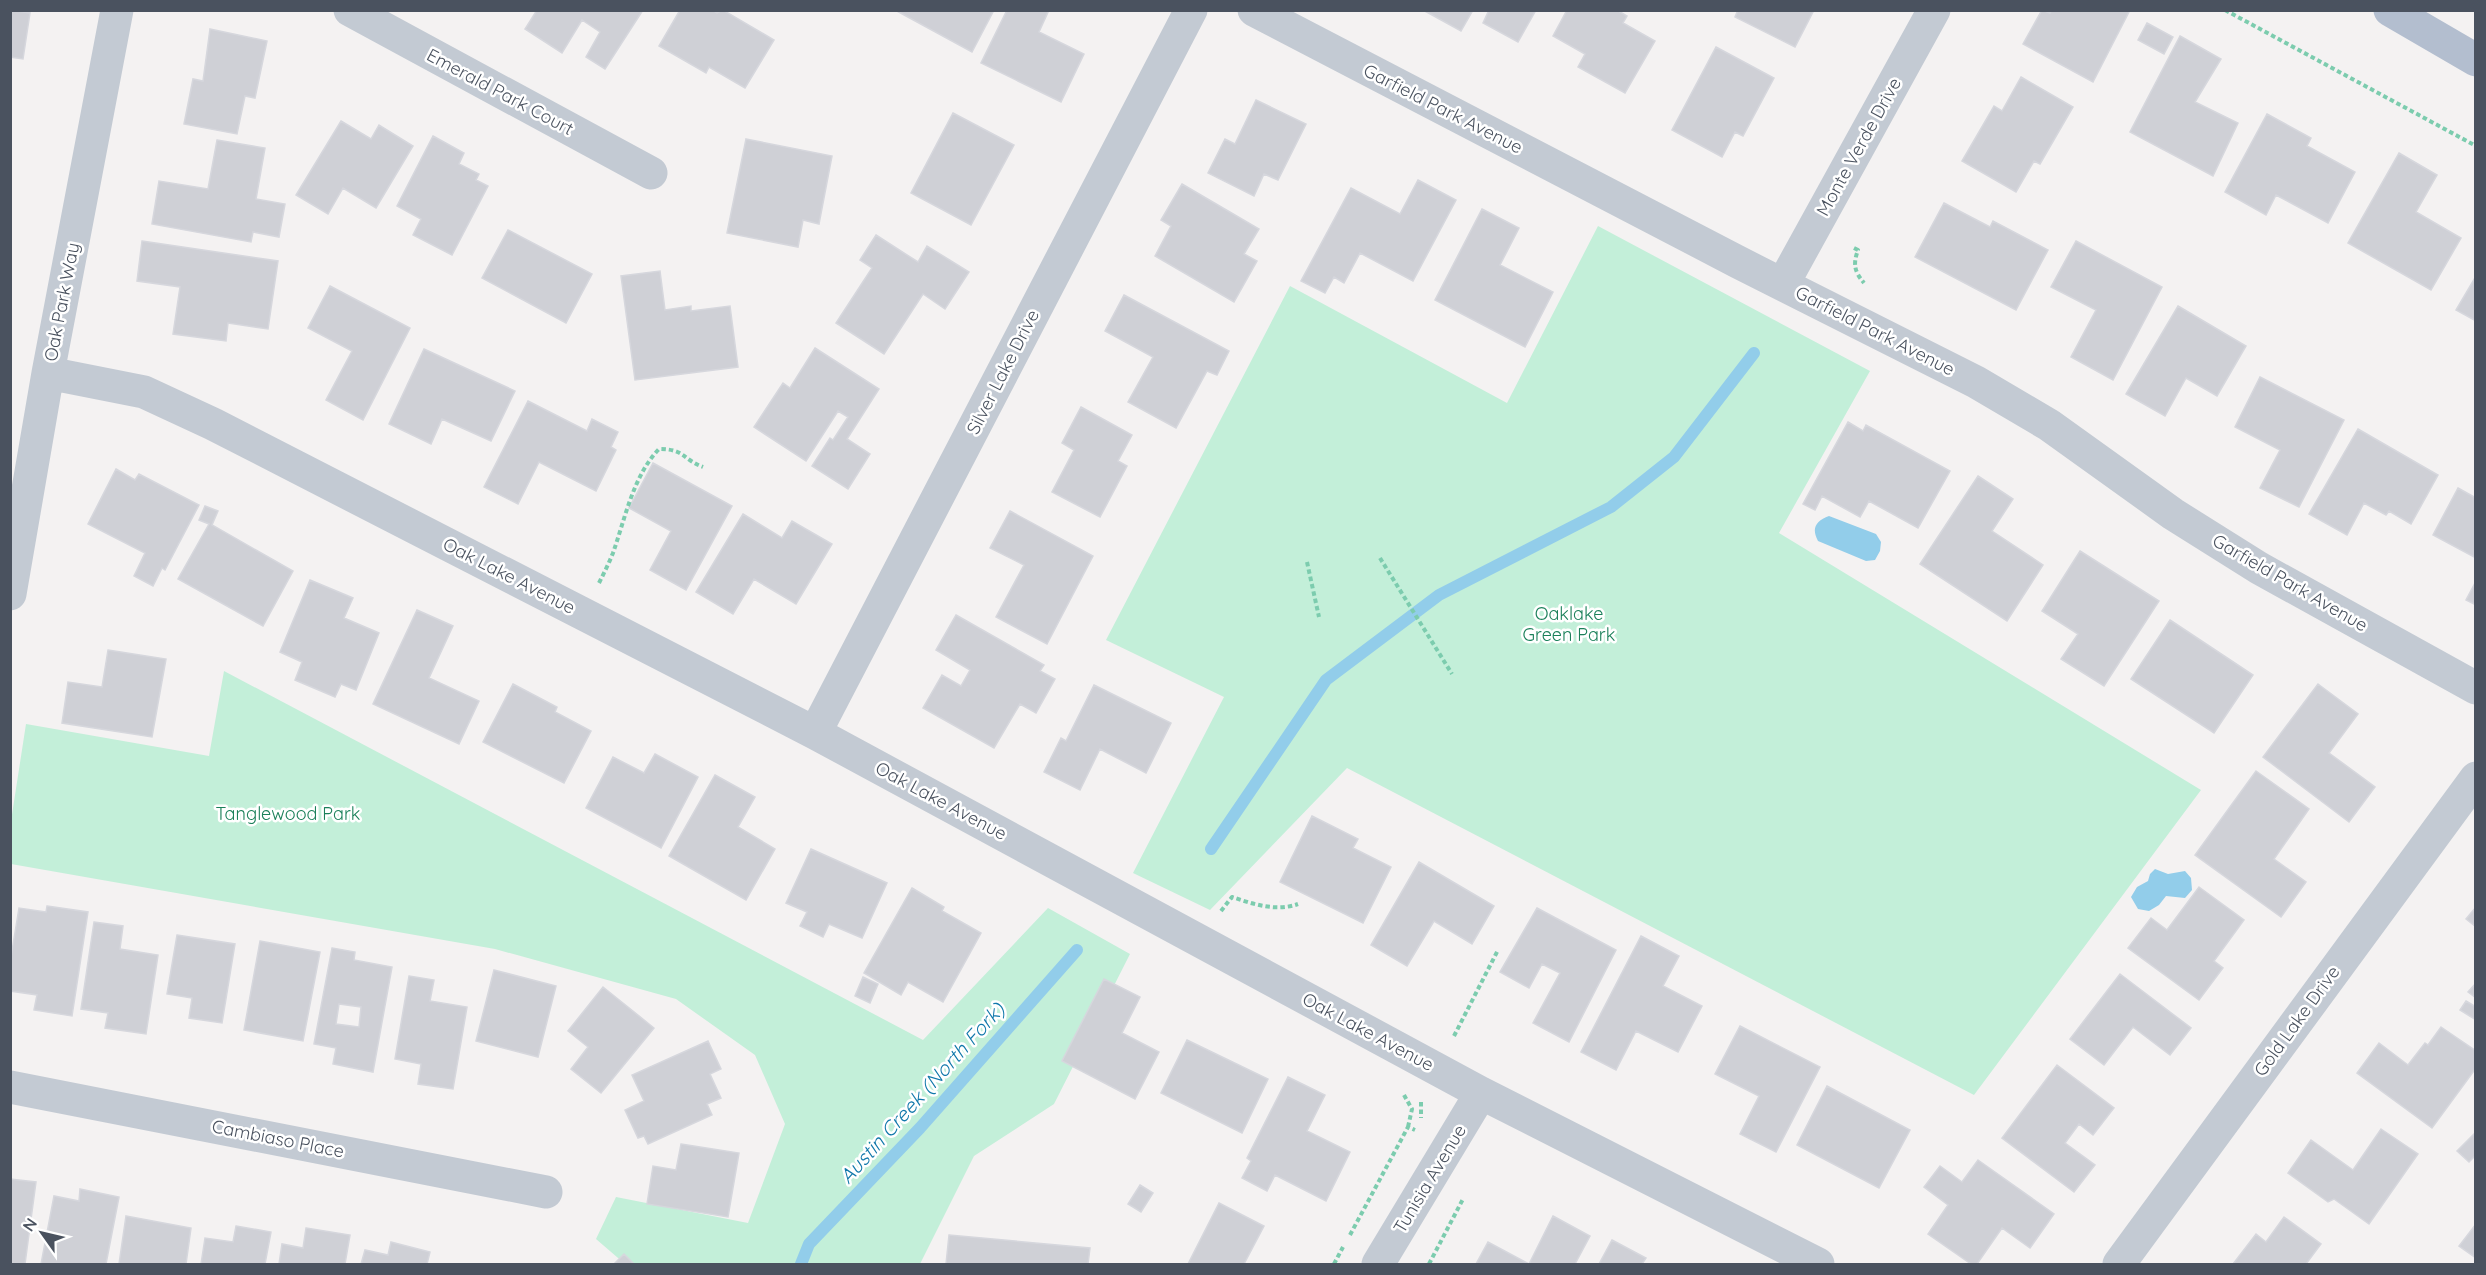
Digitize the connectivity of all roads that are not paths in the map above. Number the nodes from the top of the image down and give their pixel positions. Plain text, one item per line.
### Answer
1 (117, 10) edge
2 (350, 10) edge
3 (1191, 10) edge
4 (1254, 10) edge
5 (1934, 10) edge
6 (2390, 10) edge
7 (2475, 60) edge
8 (651, 173) dead end
9 (1783, 284) junction
10 (48, 373) junction
11 (10, 594) edge
12 (2475, 688) edge
13 (815, 733) junction
14 (2475, 778) edge
15 (10, 1087) edge
16 (1481, 1094) junction
17 (546, 1192) dead end
18 (1378, 1264) edge
19 (1818, 1264) edge
20 (2119, 1264) edge

1 - 10 street, Oak Park Way
2 - 8 street, Emerald Park Court
3 - 13 street, Silver Lake Drive
4 - 9 street, Garfield Park Avenue
5 - 9 street, Monte Verde Drive
6 - 7 main road
9 - 12 street, Garfield Park Avenue
10 - 11 street, Oak Park Way
10 - 13 street, Oak Lake Avenue
13 - 16 street, Oak Lake Avenue
14 - 20 street, Gold Lake Drive
15 - 17 street, Cambiaso Place
16 - 18 street, Tunisia Avenue
16 - 19 street, Oak Lake Avenue

